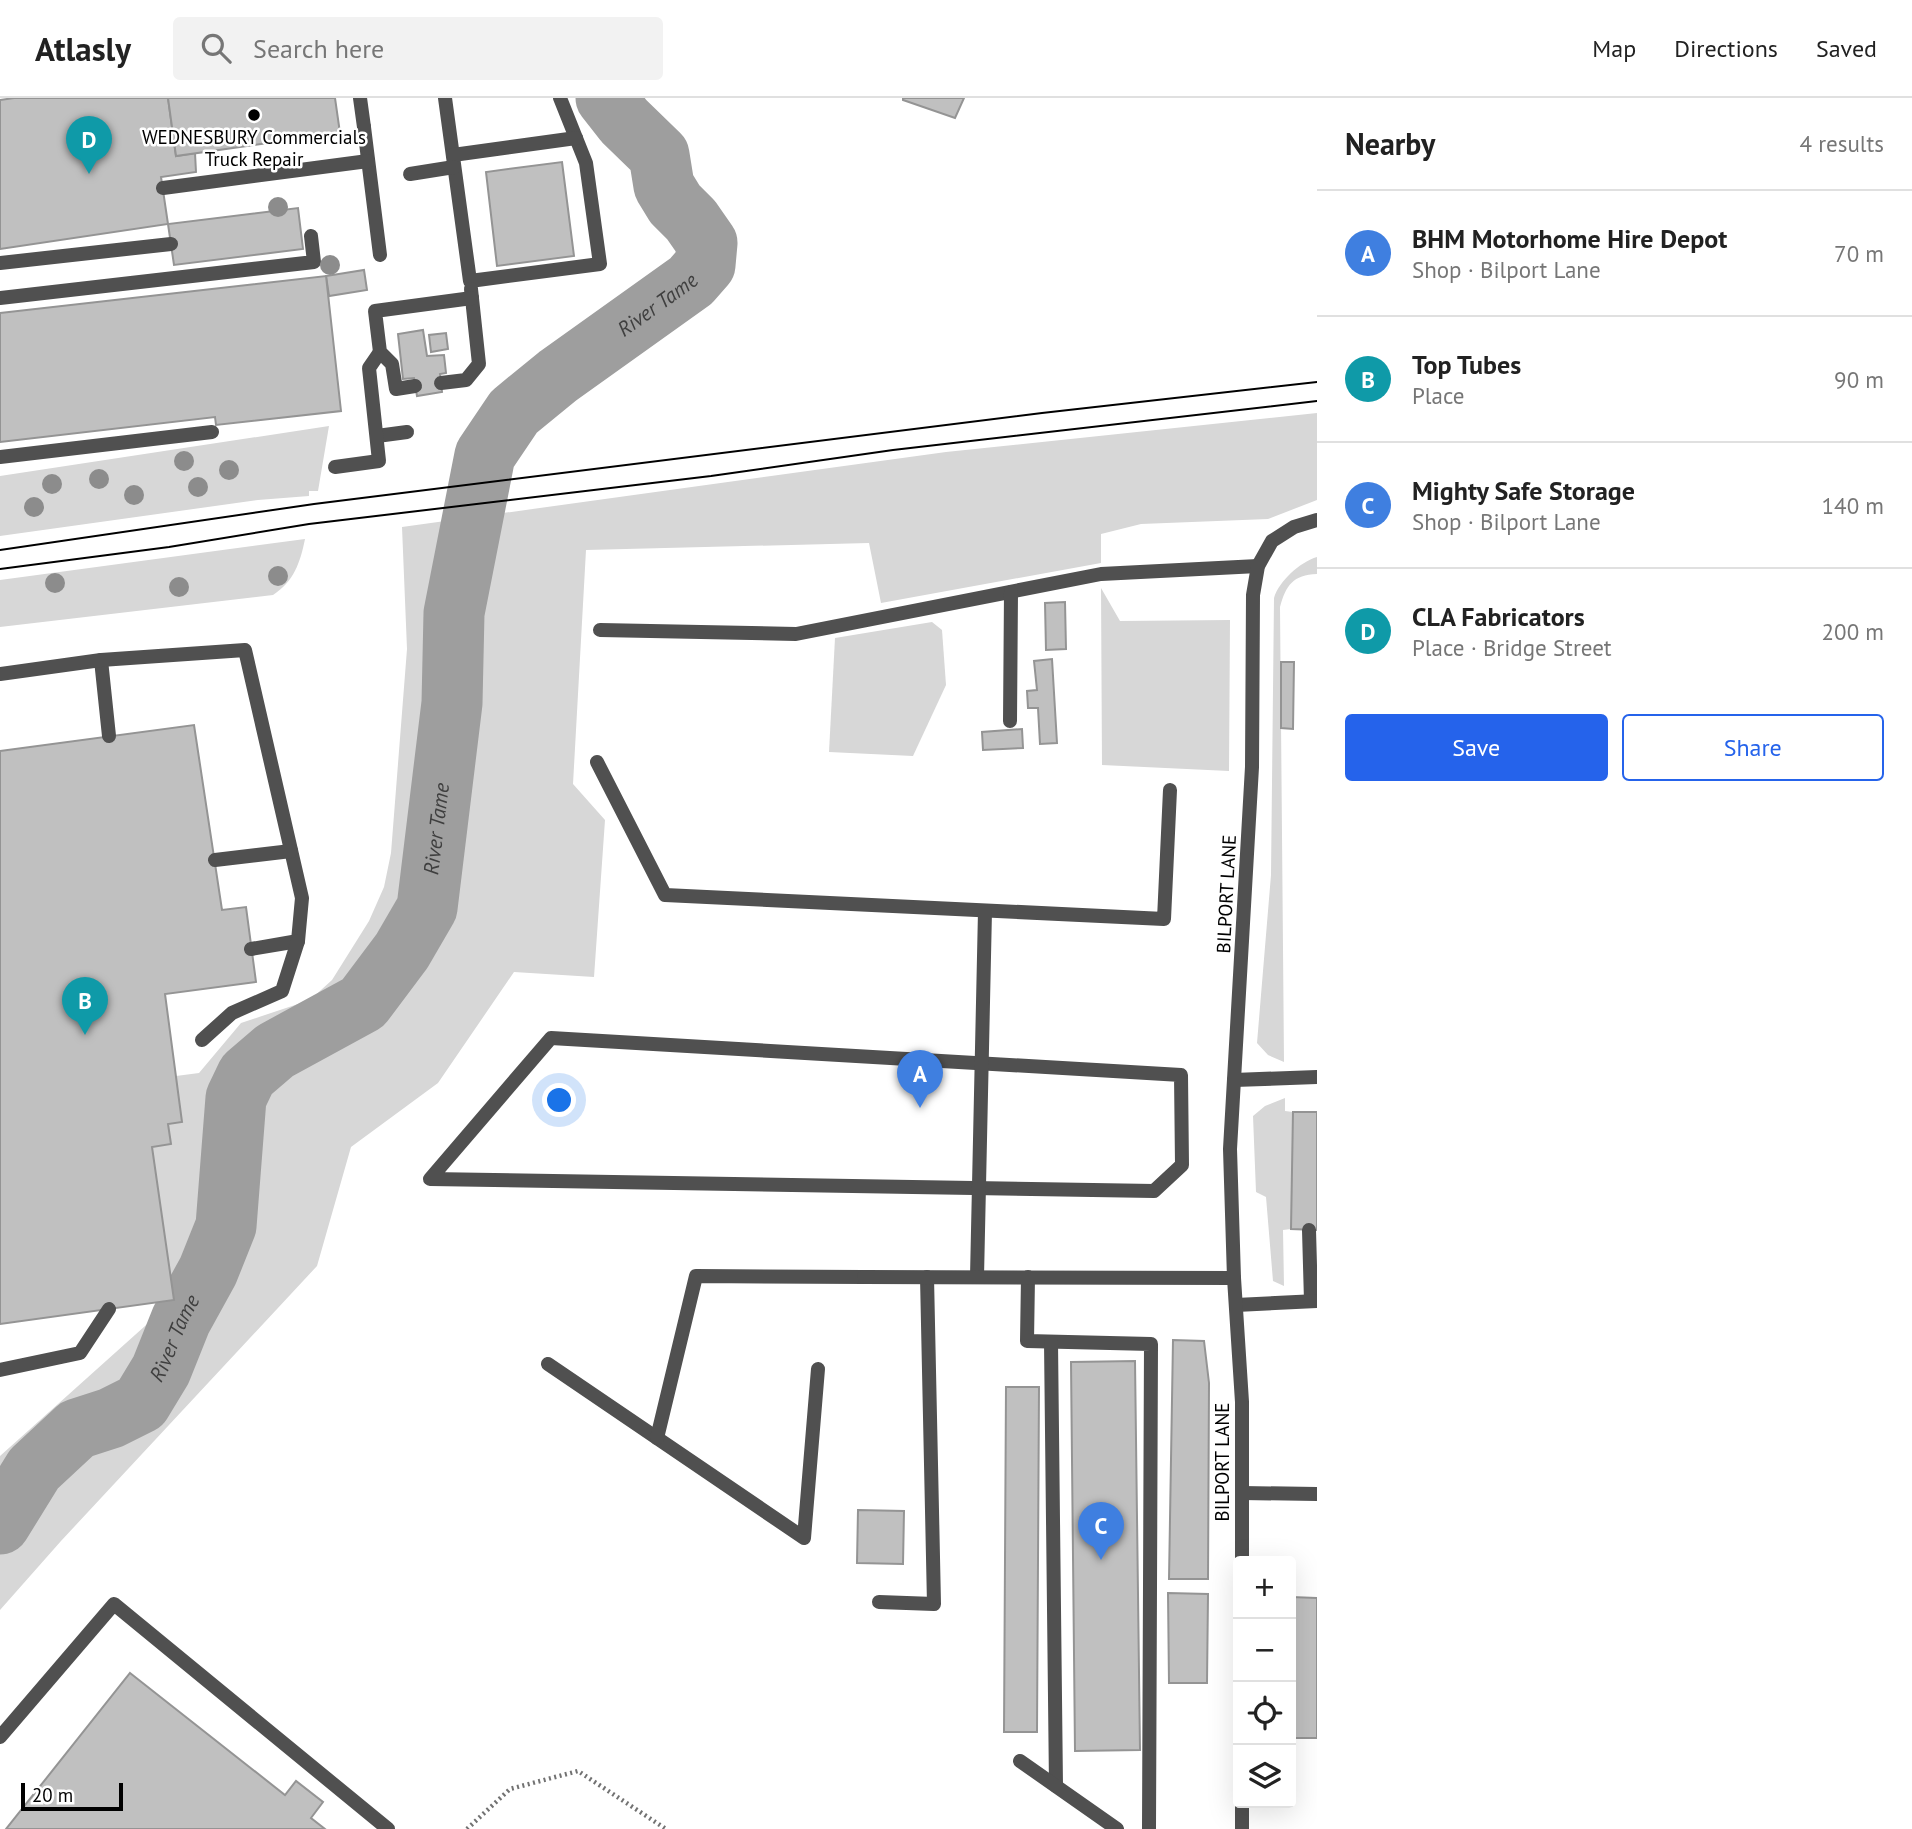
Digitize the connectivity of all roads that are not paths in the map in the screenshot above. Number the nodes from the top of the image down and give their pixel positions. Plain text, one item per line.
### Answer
1 (360, 98) edge
2 (445, 98) edge
3 (560, 98) edge
4 (576, 138) junction
5 (368, 161) junction
6 (453, 161) junction
7 (410, 174) dead end
8 (163, 188) dead end
9 (310, 236) dead end
10 (171, 244) dead end
11 (380, 255) dead end
12 (0, 263) edge
13 (470, 281) junction
14 (0, 298) edge
15 (472, 299) junction
16 (380, 352) junction
17 (441, 383) dead end
18 (415, 386) dead end
19 (212, 432) dead end
20 (407, 432) dead end
21 (377, 436) junction
22 (0, 457) edge
23 (335, 467) dead end
24 (1317, 520) edge
25 (1294, 527) junction
26 (1317, 529) edge
27 (1258, 566) junction
28 (1011, 592) junction
29 (600, 630) dead end
30 (101, 660) junction
31 (0, 674) edge
32 (1010, 721) dead end
33 (109, 737) dead end
34 (597, 762) dead end
35 (1170, 790) dead end
36 (291, 851) junction
37 (215, 860) dead end
38 (985, 911) junction
39 (298, 941) junction
40 (251, 949) dead end
41 (202, 1040) dead end
42 (981, 1063) junction
43 (1317, 1077) edge
44 (1234, 1080) junction
45 (978, 1188) junction
46 (1309, 1230) dead end
47 (927, 1277) junction
48 (977, 1277) junction
49 (1028, 1278) junction
50 (1234, 1278) junction
51 (1314, 1301) edge
52 (1236, 1305) junction
53 (109, 1309) dead end
54 (1051, 1342) junction
55 (548, 1364) dead end
56 (818, 1369) dead end
57 (0, 1370) edge
58 (657, 1438) junction
59 (1242, 1493) junction
60 (1317, 1494) edge
61 (1242, 1556) edge
62 (879, 1602) dead end
63 (0, 1737) edge
64 (1020, 1761) dead end
65 (1056, 1786) junction
66 (1242, 1808) edge
67 (388, 1829) edge
68 (1117, 1829) edge
69 (1149, 1829) edge
70 (1242, 1829) edge

1 - 5 street
2 - 6 street
3 - 4 street
4 - 6 street
4 - 13 street
5 - 8 street
5 - 11 street
6 - 7 street
6 - 13 street
9 - 14 street
10 - 12 street
13 - 15 street
15 - 16 street
15 - 17 street
16 - 18 street
16 - 21 street
19 - 22 street
20 - 21 street
21 - 23 street
24 - 25 street, BILPORT LANE
25 - 26 street
25 - 27 street, BILPORT LANE
27 - 28 street
27 - 44 street, BILPORT LANE
28 - 29 street
28 - 32 street
30 - 31 street
30 - 33 street
30 - 36 street
34 - 38 street
35 - 38 street
36 - 37 street
36 - 39 street
38 - 42 street
39 - 40 street
39 - 41 street
42 - 45 street
42 - 45 street
42 - 45 street
43 - 44 street
44 - 50 street, BILPORT LANE
45 - 48 street
46 - 51 street
47 - 48 street
47 - 58 street
47 - 62 street
48 - 49 street
49 - 50 street
49 - 54 street
50 - 52 street, BILPORT LANE
51 - 52 street
52 - 59 street, BILPORT LANE
53 - 57 street
54 - 65 street
54 - 69 street
55 - 58 street
56 - 58 street
59 - 60 street
59 - 61 street, BILPORT LANE
63 - 67 street
64 - 65 street
65 - 68 street
66 - 70 street

